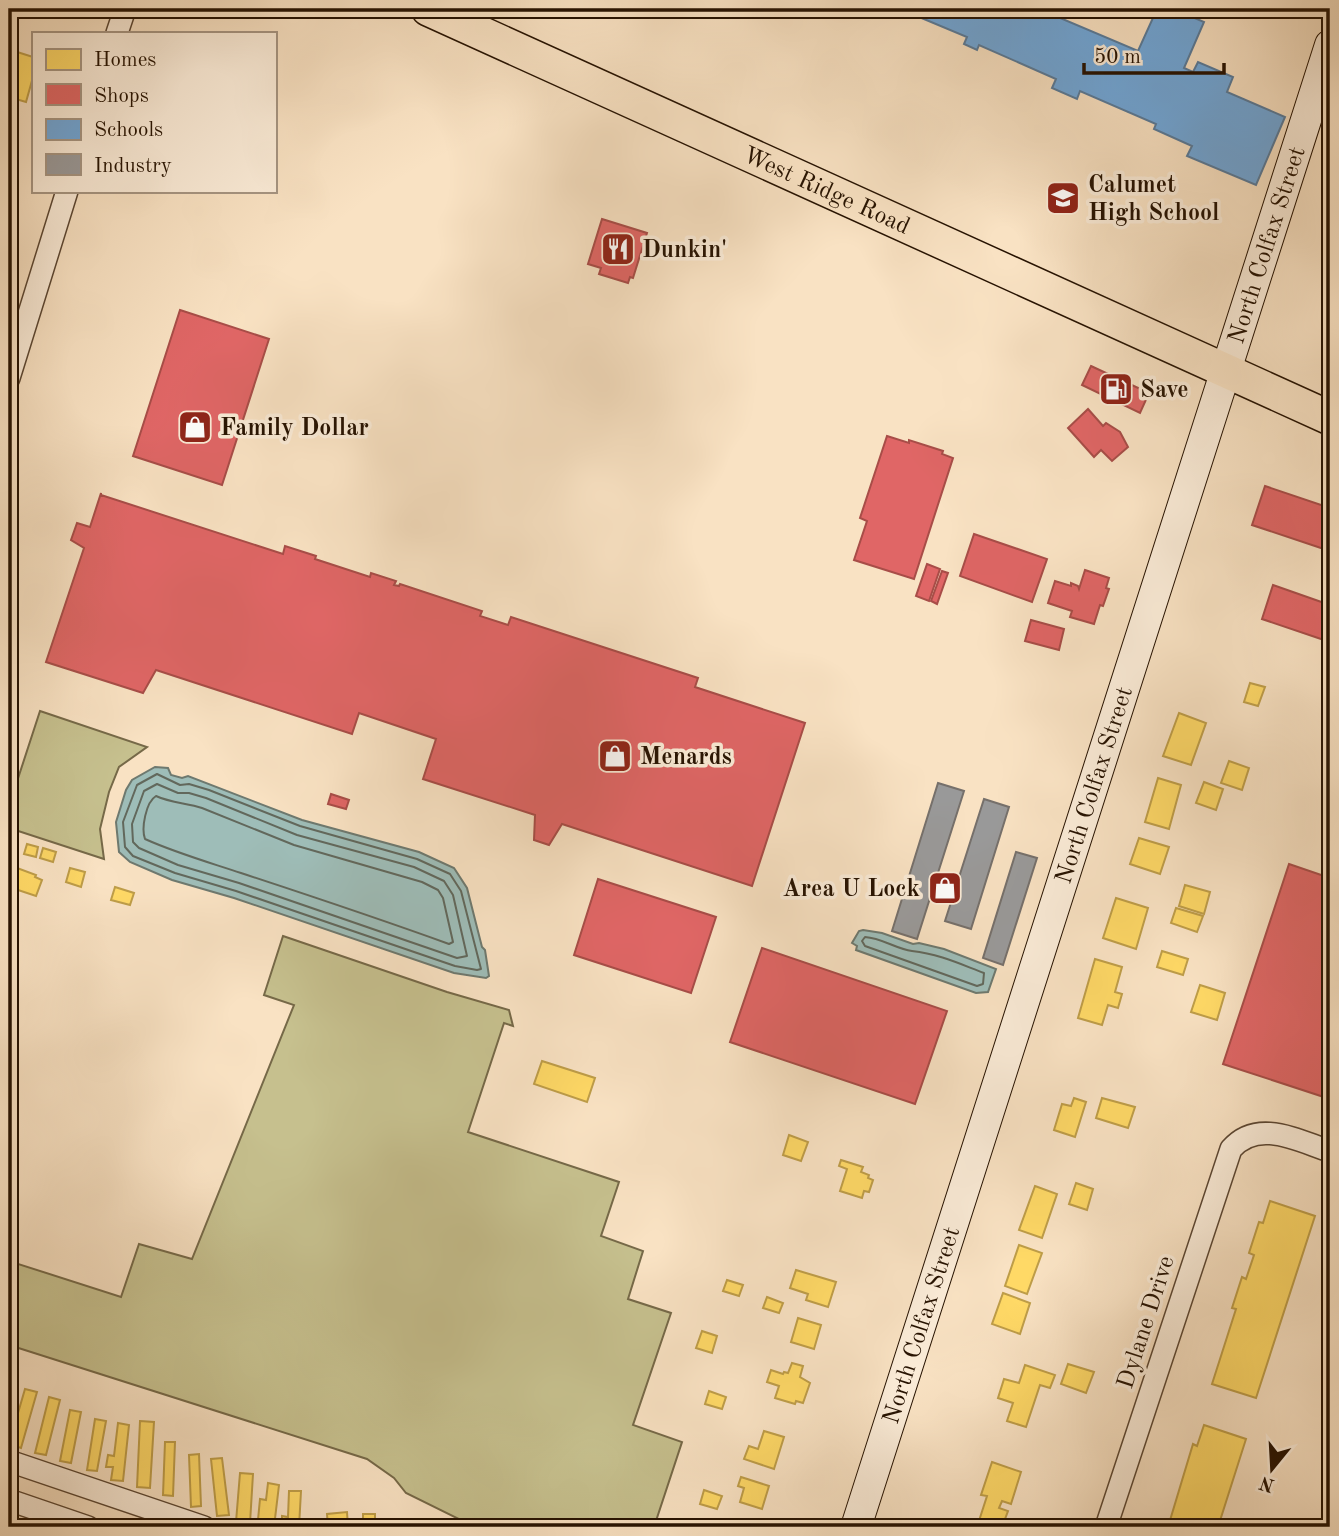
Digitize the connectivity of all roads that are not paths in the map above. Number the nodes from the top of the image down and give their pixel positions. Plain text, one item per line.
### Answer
1 (125, 9) edge
2 (428, 9) edge
3 (117, 32) edge
4 (1330, 45) edge
5 (67, 192) edge
6 (1225, 369) junction
7 (9, 378) edge
8 (1330, 418) edge
9 (1330, 1151) edge
10 (9, 1461) edge
11 (9, 1500) edge
12 (88, 1527) edge
13 (204, 1527) edge
14 (856, 1527) edge
15 (1105, 1527) edge

1 - 3 street
2 - 6 main road, West Ridge Road
4 - 6 street, North Colfax Street
5 - 7 street
6 - 8 main road, West Ridge Road
6 - 14 street, North Colfax Street
9 - 15 street, Dylane Drive
10 - 13 street
11 - 12 street

